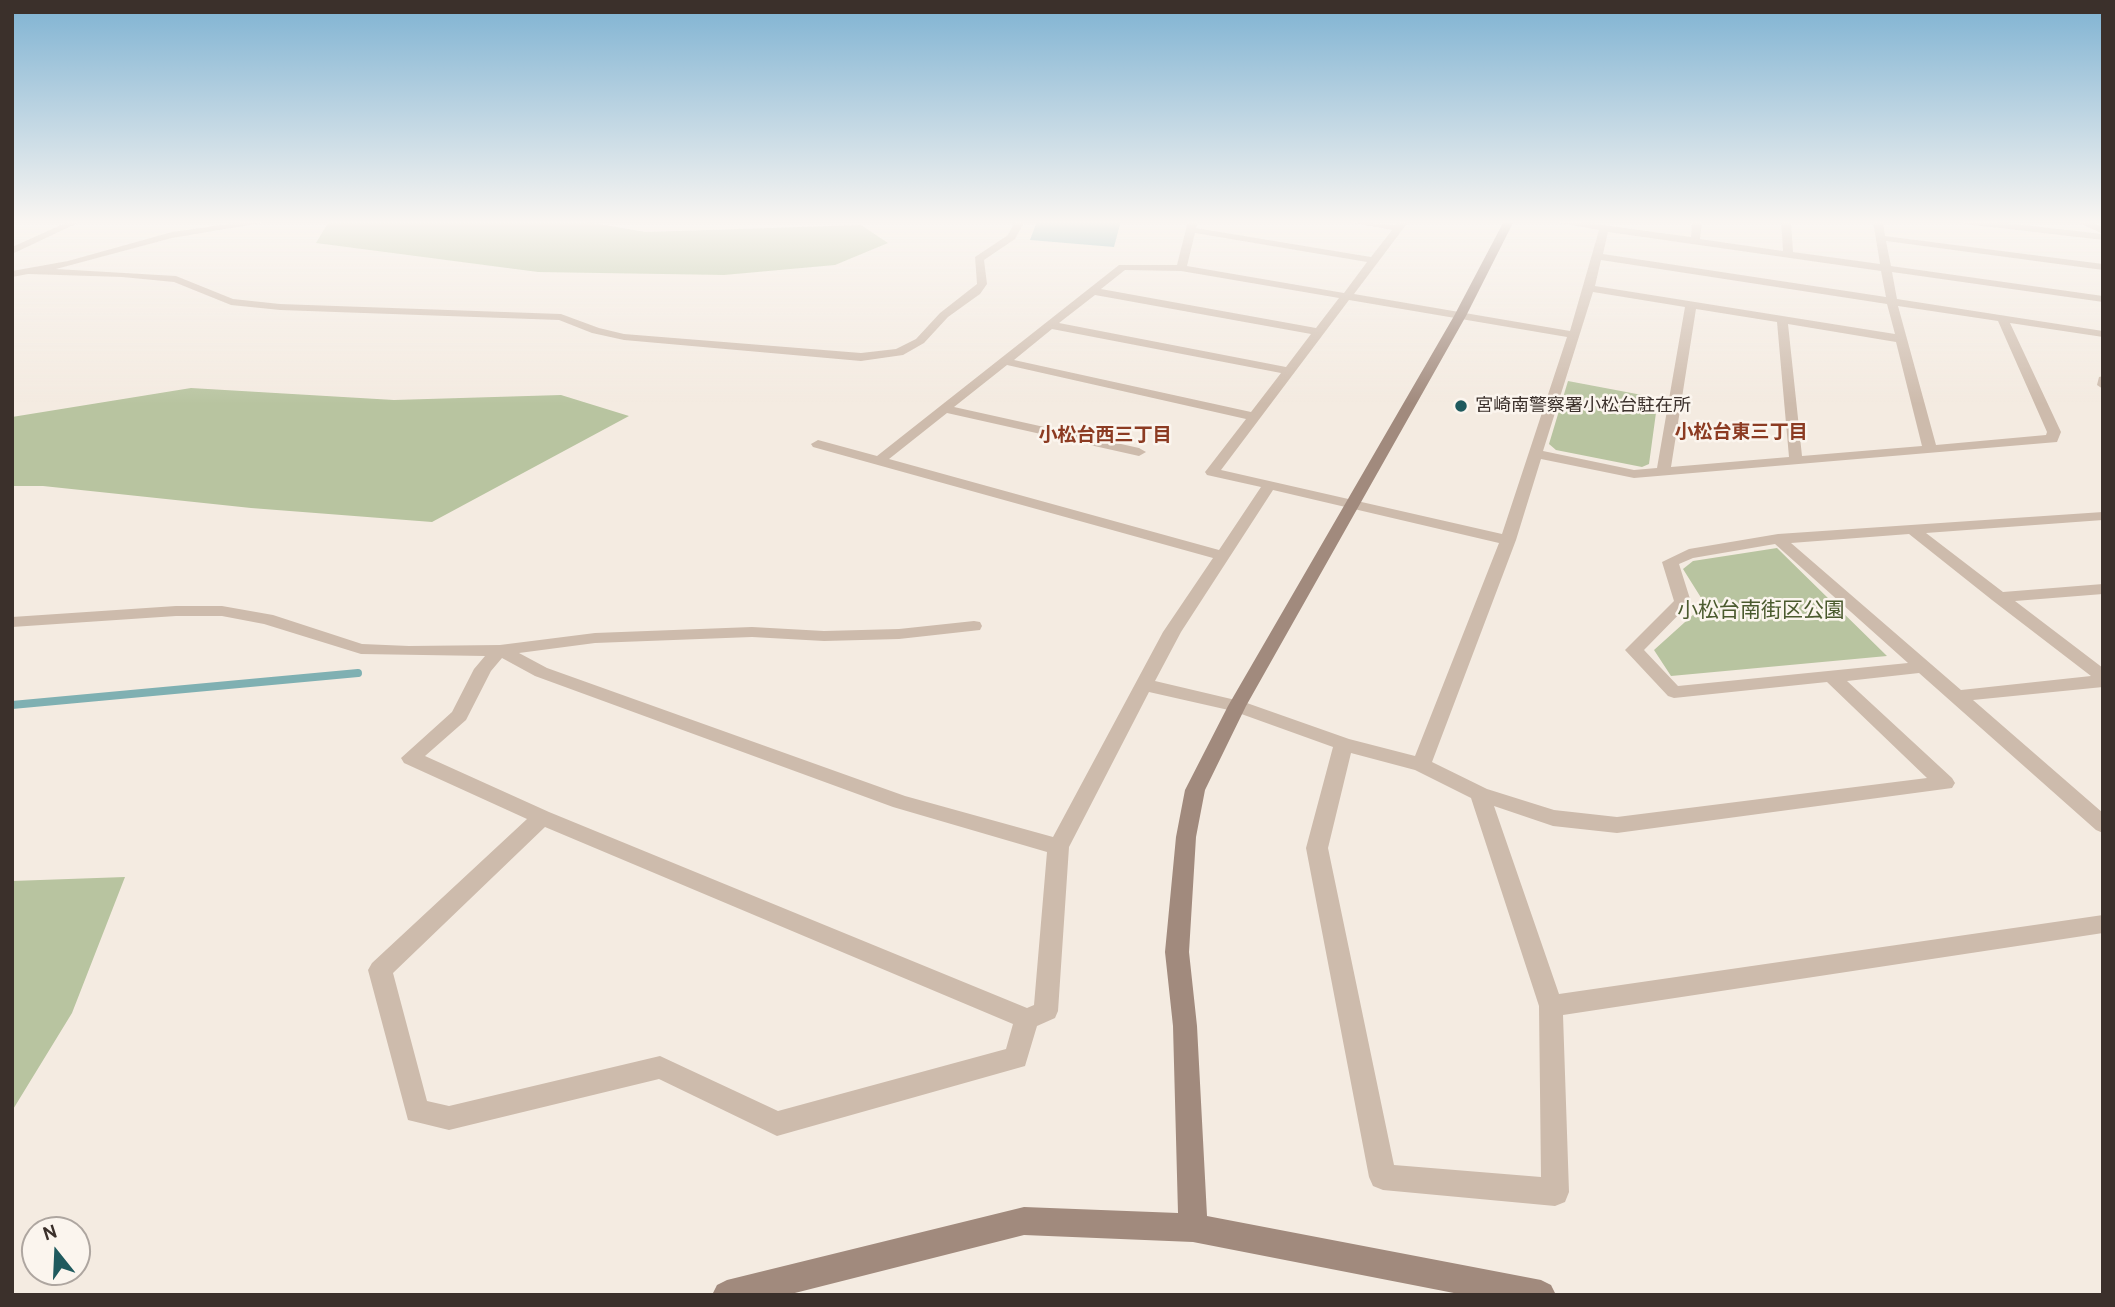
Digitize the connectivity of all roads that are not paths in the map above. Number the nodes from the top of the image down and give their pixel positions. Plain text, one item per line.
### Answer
1 (183, 282) edge
2 (982, 282) edge
3 (1104, 282) edge
4 (1263, 282) edge
5 (1356, 282) edge
6 (1478, 282) edge
7 (1591, 282) edge
8 (1761, 282) edge
9 (1889, 282) edge
10 (1985, 282) edge
11 (1589, 288) junction
12 (1093, 291) junction
13 (1345, 296) junction
14 (2103, 299) edge
15 (1892, 302) junction
16 (1691, 305) junction
17 (1460, 316) junction
18 (2003, 319) junction
19 (1782, 320) junction
20 (1050, 325) junction
21 (1318, 332) junction
22 (2103, 334) edge
23 (1574, 335) junction
24 (1902, 339) junction
25 (1004, 361) junction
26 (1288, 371) junction
27 (944, 409) junction
28 (1254, 417) junction
29 (818, 444) dead end
30 (1930, 449) junction
31 (1139, 452) dead end
32 (1536, 454) junction
33 (880, 460) junction
34 (1796, 462) junction
35 (1663, 473) junction
36 (1270, 484) junction
37 (1352, 504) junction
38 (2103, 516) edge
39 (1910, 528) junction
40 (1778, 539) junction
41 (1507, 540) junction
42 (1223, 556) junction
43 (2103, 589) edge
44 (1998, 597) junction
45 (12, 622) edge
46 (974, 626) dead end
47 (500, 650) junction
48 (1924, 667) junction
49 (1832, 677) junction
50 (2103, 679) edge
51 (1145, 685) junction
52 (1956, 696) junction
53 (1237, 706) junction
54 (1345, 744) junction
55 (1421, 765) junction
56 (1480, 794) junction
57 (542, 817) junction
58 (2103, 825) edge
59 (1058, 847) junction
60 (2103, 924) edge
61 (1551, 1006) junction
62 (1027, 1019) junction
63 (1194, 1228) junction
64 (727, 1295) edge
65 (1541, 1295) edge

1 - 2 street
3 - 12 street
4 - 13 street
5 - 13 street
6 - 17 street
7 - 11 street
8 - 15 street
9 - 15 street
10 - 14 street
11 - 16 street
11 - 23 street
12 - 20 street
12 - 21 street
13 - 17 street
13 - 21 street
15 - 18 street
15 - 24 street
16 - 19 street
16 - 35 street
17 - 23 street
17 - 37 street
18 - 22 street
18 - 30 street
19 - 24 street
19 - 34 street
20 - 25 street
20 - 26 street
21 - 26 street
23 - 32 street
24 - 30 street
25 - 27 street
25 - 28 street
26 - 28 street
27 - 31 street
27 - 33 street
28 - 36 street
29 - 33 street
30 - 34 street
32 - 35 street
32 - 41 street
33 - 42 street
34 - 35 street
36 - 37 street
36 - 42 street
37 - 41 street
37 - 53 street
38 - 39 street
39 - 40 street
39 - 44 street
40 - 48 street
40 - 49 street
41 - 55 street
42 - 51 street
43 - 44 street
44 - 50 street
45 - 47 street
46 - 47 street
47 - 57 street
47 - 59 street
48 - 49 street
48 - 52 street
49 - 56 street
50 - 52 street
51 - 53 street
51 - 59 street
52 - 58 street
53 - 54 street
53 - 63 street
54 - 55 street
54 - 61 street
55 - 56 street
56 - 61 street
57 - 62 street
57 - 62 street
59 - 62 street
60 - 61 street
63 - 64 street
63 - 65 street

